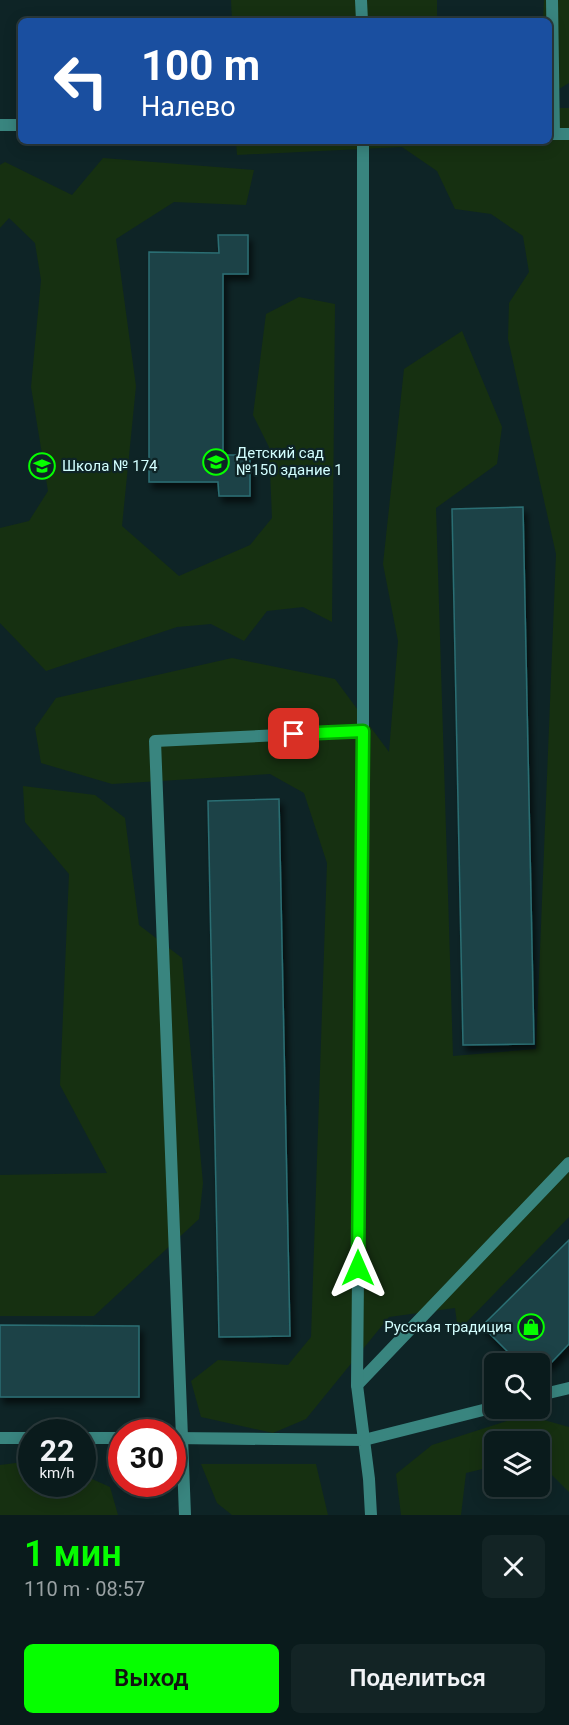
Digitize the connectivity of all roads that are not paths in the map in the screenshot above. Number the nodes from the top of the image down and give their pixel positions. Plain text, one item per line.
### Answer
1 (361, 0) edge
2 (552, 0) edge
3 (362, 18) edge
4 (0, 125) edge
5 (18, 125) edge
6 (552, 134) edge
7 (569, 134) edge
8 (363, 144) edge
9 (363, 731) junction
10 (569, 1163) edge
11 (357, 1385) junction
12 (569, 1388) edge
13 (550, 1393) edge
14 (484, 1410) edge
15 (177, 1419) edge
16 (0, 1438) edge
17 (18, 1438) edge
18 (186, 1438) edge
19 (364, 1440) junction
20 (183, 1497) edge
21 (185, 1515) edge
22 (371, 1515) edge

1 - 3 street
2 - 6 street
4 - 5 street
6 - 7 street
8 - 9 street
9 - 11 street
9 - 15 street
10 - 11 street
11 - 19 street
12 - 13 street
14 - 19 street
16 - 17 street
18 - 19 street
19 - 22 street
20 - 21 street

